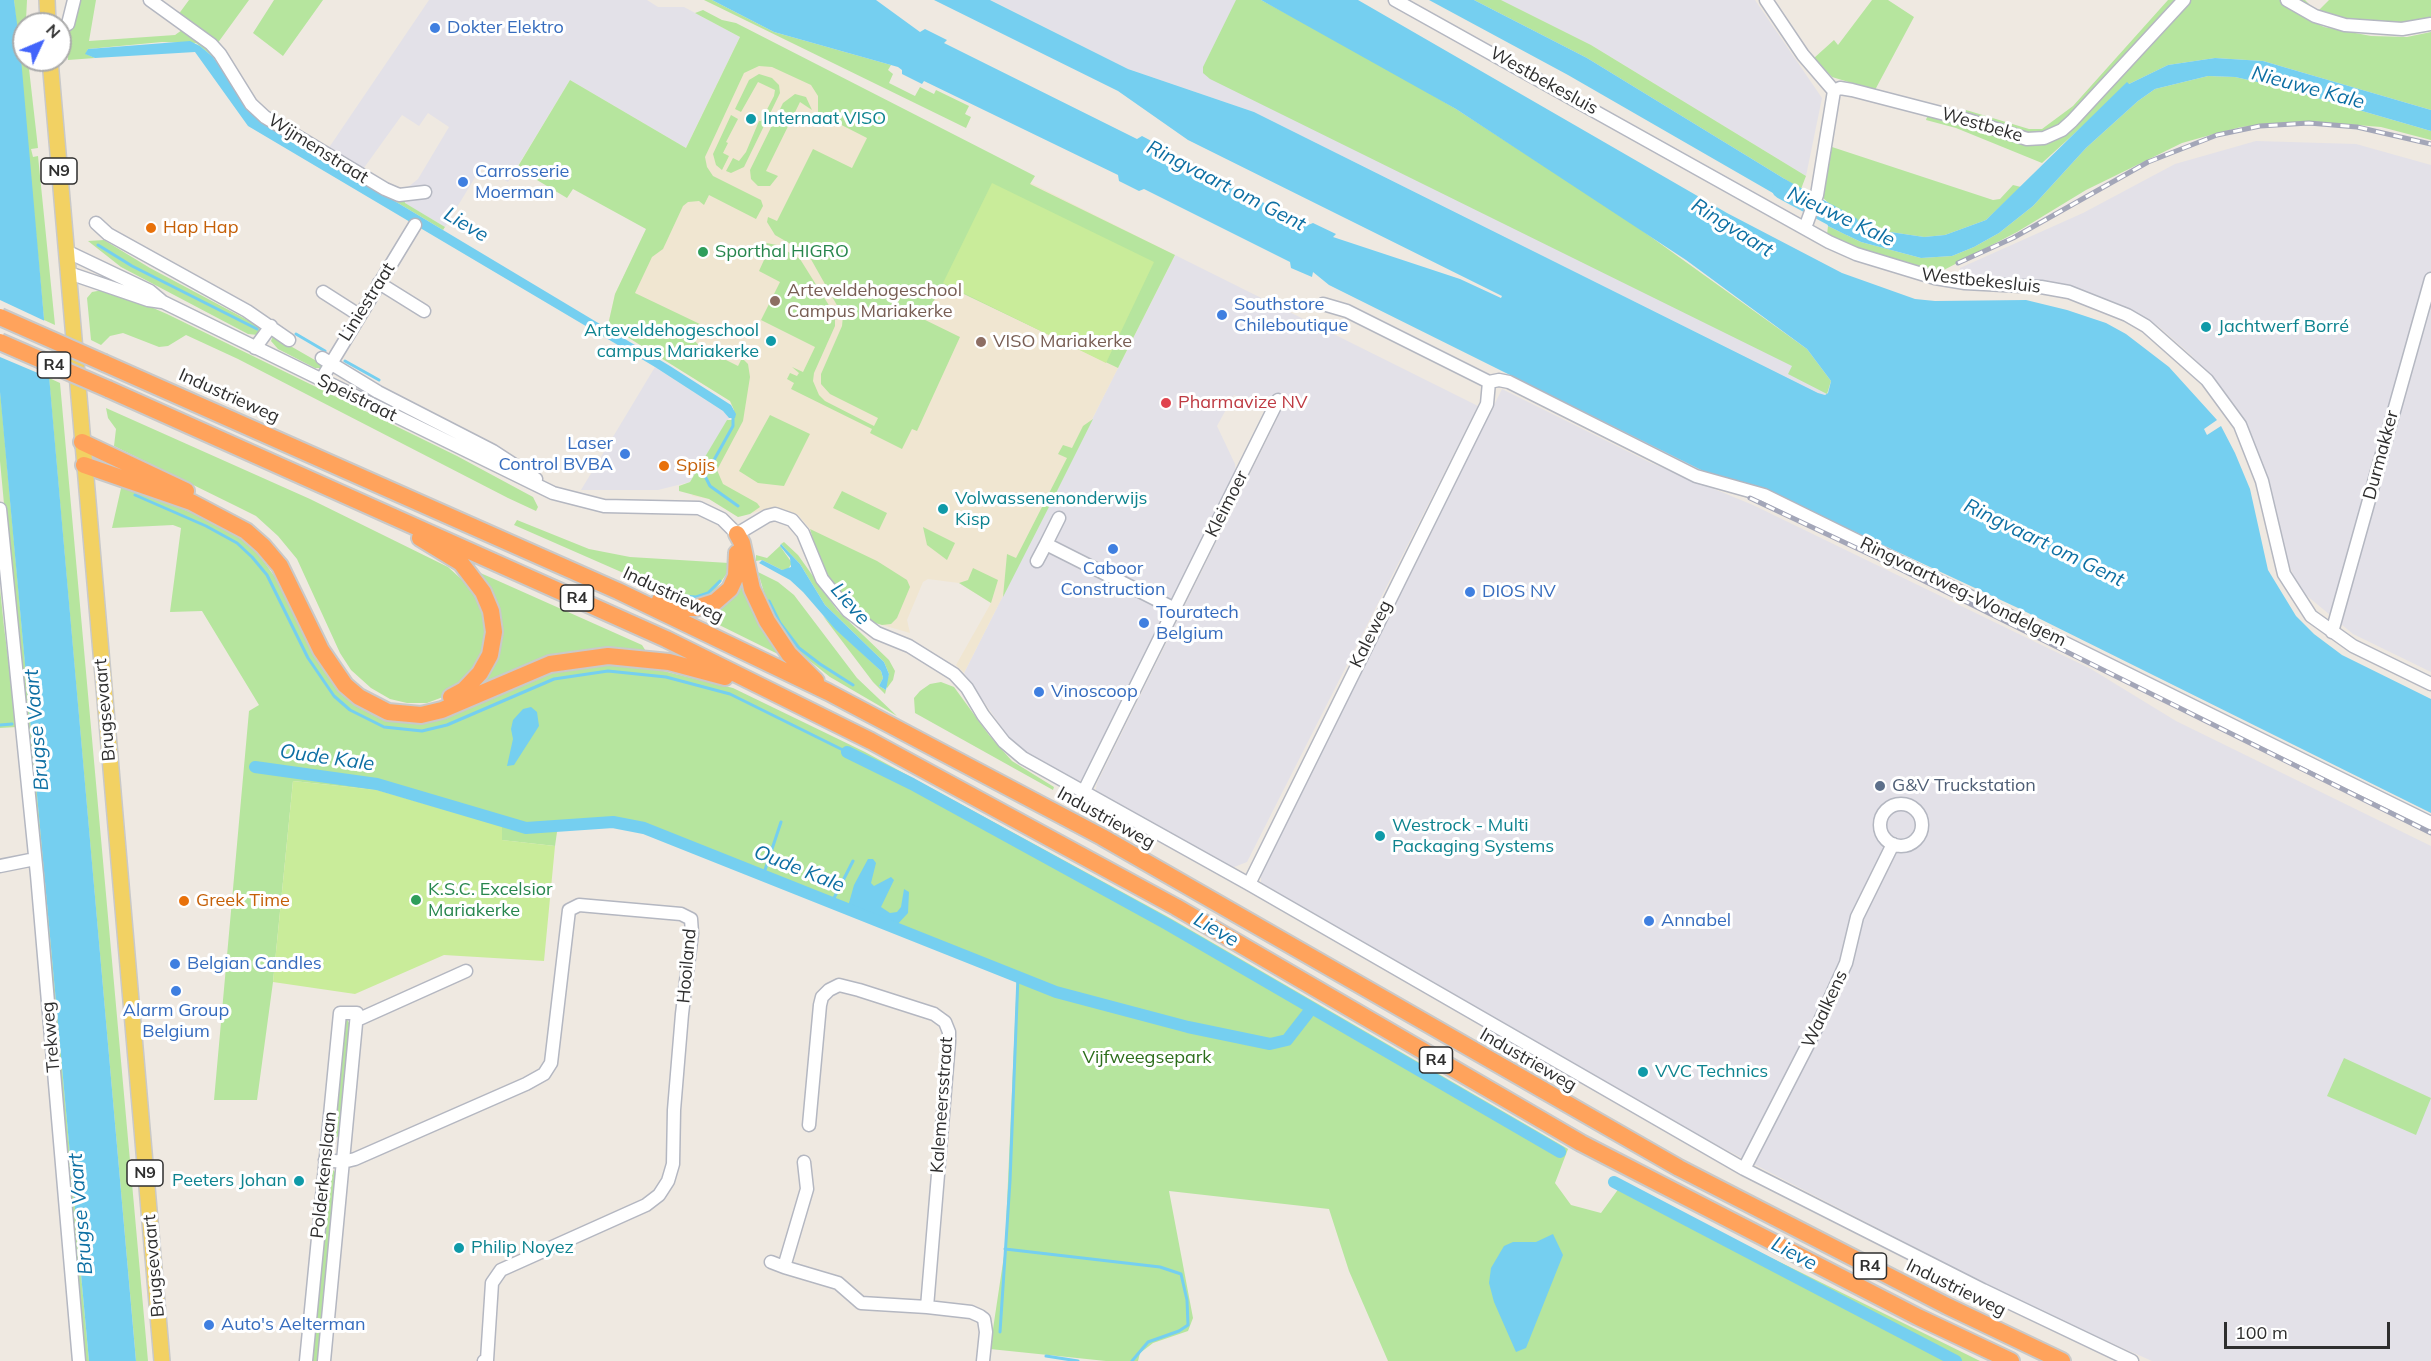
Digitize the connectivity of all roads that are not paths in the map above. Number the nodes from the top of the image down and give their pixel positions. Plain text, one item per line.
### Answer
1 (150, 0) edge
2 (1395, 0) edge
3 (1766, 0) edge
4 (2184, 0) edge
5 (2287, 0) edge
6 (2431, 24) edge
7 (51, 72) edge
8 (1834, 91) junction
9 (425, 192) dead end
10 (96, 223) dead end
11 (1807, 224) junction
12 (415, 225) dead end
13 (66, 250) junction
14 (69, 273) junction
15 (2431, 279) edge
16 (379, 283) junction
17 (323, 292) dead end
18 (163, 302) junction
19 (1323, 304) dead end
20 (424, 311) dead end
21 (359, 315) junction
22 (0, 317) edge
23 (271, 326) junction
24 (288, 340) dead end
25 (0, 342) edge
26 (255, 348) junction
27 (326, 361) junction
28 (321, 380) junction
29 (1489, 382) junction
30 (1278, 400) dead end
31 (82, 442) junction
32 (84, 465) junction
33 (553, 493) junction
34 (0, 509) edge
35 (389, 514) junction
36 (1059, 518) dead end
37 (736, 534) junction
38 (1046, 544) junction
39 (1037, 561) dead end
40 (618, 591) junction
41 (1175, 609) junction
42 (2332, 632) junction
43 (2431, 684) edge
44 (764, 686) junction
45 (828, 692) junction
46 (1083, 793) junction
47 (2431, 823) edge
48 (1893, 844) dead end
49 (35, 859) junction
50 (0, 866) edge
51 (1249, 885) junction
52 (466, 971) dead end
53 (357, 1020) junction
54 (809, 1125) dead end
55 (325, 1160) junction
56 (343, 1162) junction
57 (804, 1162) dead end
58 (1744, 1169) junction
59 (771, 1262) dead end
60 (784, 1267) junction
61 (927, 1306) junction
62 (79, 1361) edge
63 (162, 1361) edge
64 (306, 1361) edge
65 (324, 1361) edge
66 (487, 1361) edge
67 (983, 1361) edge
68 (2010, 1361) edge
69 (2062, 1361) edge
70 (2132, 1361) edge

1 - 9 street, Wijmenstraat
2 - 11 street, Westbekesluis
3 - 8 street
4 - 8 street, Westbeke
5 - 6 street
7 - 13 main road, Brugsevaart / N9
8 - 11 street
10 - 23 street
11 - 42 street, Westbekesluis
12 - 16 street, Liniestraat
13 - 14 main road, Brugsevaart / N9
13 - 18 street, Speistraat
14 - 18 street, Speistraat
14 - 31 main road, Brugsevaart / N9
15 - 42 street, Durmakker
16 - 20 street
16 - 21 street, Liniestraat
17 - 21 street
18 - 26 street, Speistraat
19 - 29 street, Ringvaartweg-Wondelgem
21 - 27 street, Liniestraat
22 - 40 highway, Industrieweg / R4, bridge
23 - 24 street
23 - 26 street
25 - 35 highway, R4, bridge
26 - 28 street, Speistraat
27 - 28 street, Liniestraat
27 - 33 street, Speistraat
28 - 33 street, Speistraat
29 - 47 street, Ringvaartweg-Wondelgem
29 - 51 street, Kaleweg
30 - 41 street, Kleimoer
31 - 32 main road, Brugsevaart / N9
31 - 35 highway
32 - 44 highway
32 - 63 main road, Brugsevaart / N9
33 - 37 street, Speistraat
34 - 49 street, Trekweg
35 - 44 highway, R4
36 - 38 street
37 - 40 highway, R4
37 - 45 highway, R4
37 - 46 street, Industrieweg
38 - 39 street
38 - 41 street
40 - 45 highway, Industrieweg / R4
41 - 46 street, Kleimoer
42 - 43 street, Westbekesluis
44 - 68 highway, R4
45 - 69 highway, Industrieweg / R4
46 - 51 street, Industrieweg
48 - 58 street, Waalkens
49 - 50 street
49 - 62 street, Trekweg
51 - 58 street, Industrieweg
52 - 53 street, Polderkenslaan
53 - 55 street, Polderkenslaan
53 - 56 street, Polderkenslaan
54 - 61 street, Kalemeersstraat
55 - 56 street, Hooiland
55 - 64 street, Polderkenslaan
56 - 65 street, Polderkenslaan
56 - 66 street, Hooiland
57 - 60 street
58 - 70 street, Industrieweg
59 - 60 street
60 - 61 street
61 - 67 street

